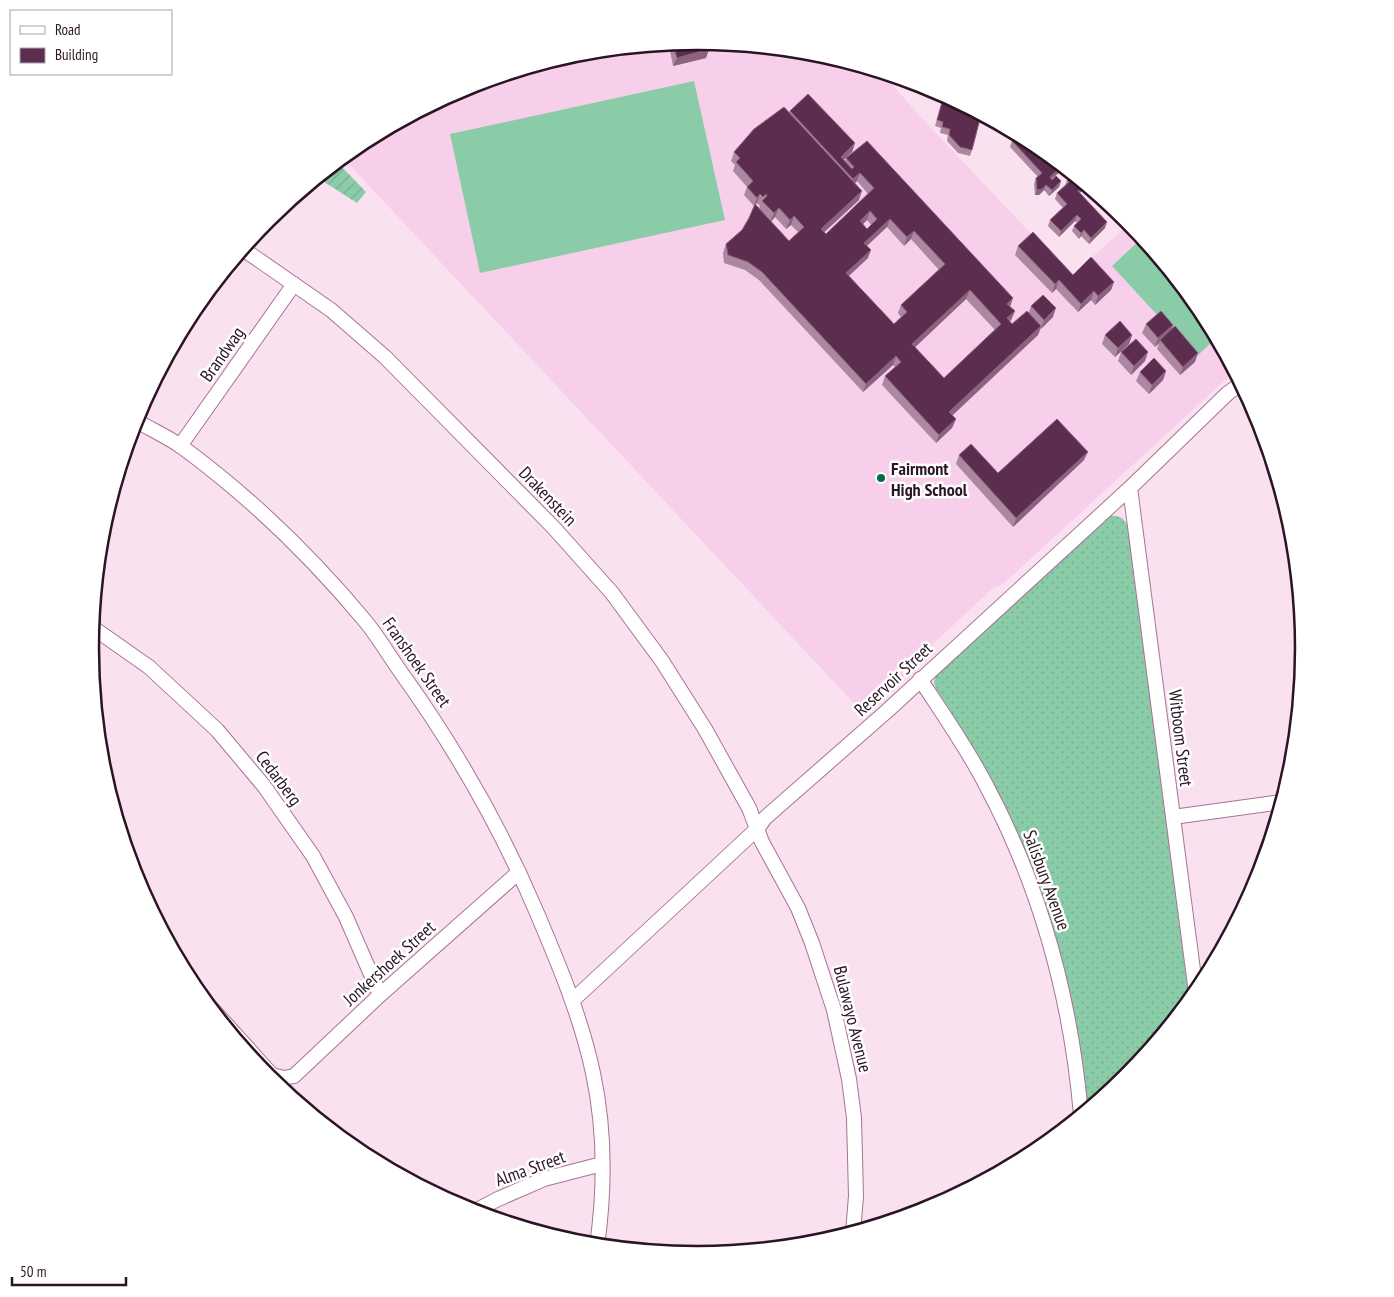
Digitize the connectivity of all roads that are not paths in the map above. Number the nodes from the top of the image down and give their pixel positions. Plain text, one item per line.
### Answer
1 (248, 253) edge
2 (294, 284) junction
3 (1236, 388) edge
4 (142, 424) edge
5 (180, 446) junction
6 (1130, 488) junction
7 (99, 633) edge
8 (920, 679) junction
9 (1275, 803) edge
10 (1173, 818) junction
11 (757, 829) junction
12 (519, 872) junction
13 (1195, 982) edge
14 (380, 995) junction
15 (572, 1001) junction
16 (279, 1077) edge
17 (1080, 1108) edge
18 (602, 1164) junction
19 (483, 1207) edge
20 (853, 1227) edge
21 (598, 1238) edge

1 - 2 street, Drakenstein
2 - 5 street, Brandwag
2 - 11 street, Drakenstein
3 - 6 street, Reservoir Street
4 - 5 street, Franshoek Street
5 - 12 street, Franshoek Street
6 - 8 street, Reservoir Street
6 - 10 street, Witboom Street
7 - 14 street, Cedarberg
8 - 11 street, Reservoir Street
8 - 17 street, Salisbury Avenue
9 - 10 street
10 - 13 street, Witboom Street
11 - 15 street, Reservoir Street
11 - 20 street, Bulawayo Avenue
12 - 14 street, Jonkershoek Street
12 - 15 street, Franshoek Street
14 - 16 street, Jonkershoek Street
15 - 18 street, Franshoek Street
18 - 19 street, Alma Street
18 - 21 street, Franshoek Street

